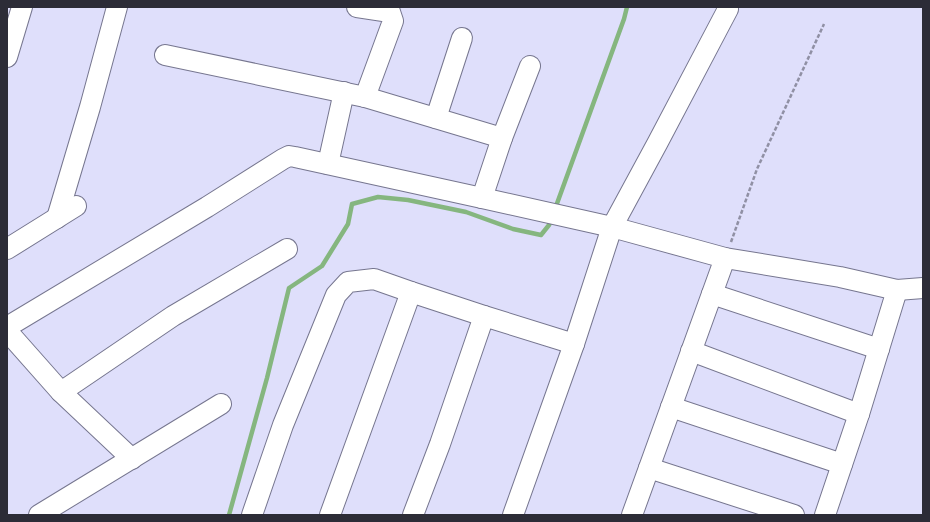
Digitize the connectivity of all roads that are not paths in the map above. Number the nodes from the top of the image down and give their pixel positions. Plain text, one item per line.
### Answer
1 (22, 7) edge
2 (117, 7) edge
3 (357, 7) edge
4 (727, 7) edge
5 (462, 38) dead end
6 (165, 54) dead end
7 (7, 57) edge
8 (530, 66) dead end
9 (344, 92) junction
10 (365, 97) junction
11 (436, 118) junction
12 (502, 138) junction
13 (328, 164) junction
14 (482, 198) junction
15 (76, 206) dead end
16 (57, 218) junction
17 (612, 227) junction
18 (7, 248) edge
19 (287, 249) dead end
20 (725, 258) junction
21 (923, 288) edge
22 (897, 290) junction
23 (411, 292) junction
24 (712, 294) junction
25 (484, 316) junction
26 (7, 327) edge
27 (7, 331) edge
28 (574, 344) junction
29 (879, 349) junction
30 (691, 351) junction
31 (61, 392) junction
32 (221, 404) dead end
33 (671, 407) junction
34 (859, 414) junction
35 (132, 459) junction
36 (842, 464) junction
37 (649, 468) junction
38 (39, 515) edge
39 (252, 515) edge
40 (330, 515) edge
41 (413, 515) edge
42 (513, 515) edge
43 (632, 515) edge
44 (794, 515) edge
45 (825, 515) edge

1 - 7 street
2 - 16 street
3 - 10 street
4 - 17 street
5 - 11 street
6 - 9 street
8 - 12 street
9 - 10 street
9 - 13 street
10 - 11 street
11 - 12 street
12 - 14 street
13 - 14 street
13 - 26 street
14 - 17 street
15 - 16 street
16 - 18 street
17 - 20 street
17 - 28 street
19 - 31 street
20 - 22 street
20 - 24 street
21 - 22 street
22 - 29 street
23 - 25 street
23 - 39 street
23 - 40 street
24 - 29 street
24 - 30 street
25 - 28 street
25 - 41 street
27 - 31 street
28 - 42 street
29 - 34 street
30 - 33 street
30 - 34 street
31 - 35 street
32 - 35 street
33 - 36 street
33 - 37 street
34 - 36 street
35 - 38 street
36 - 45 street
37 - 43 street
37 - 44 street

